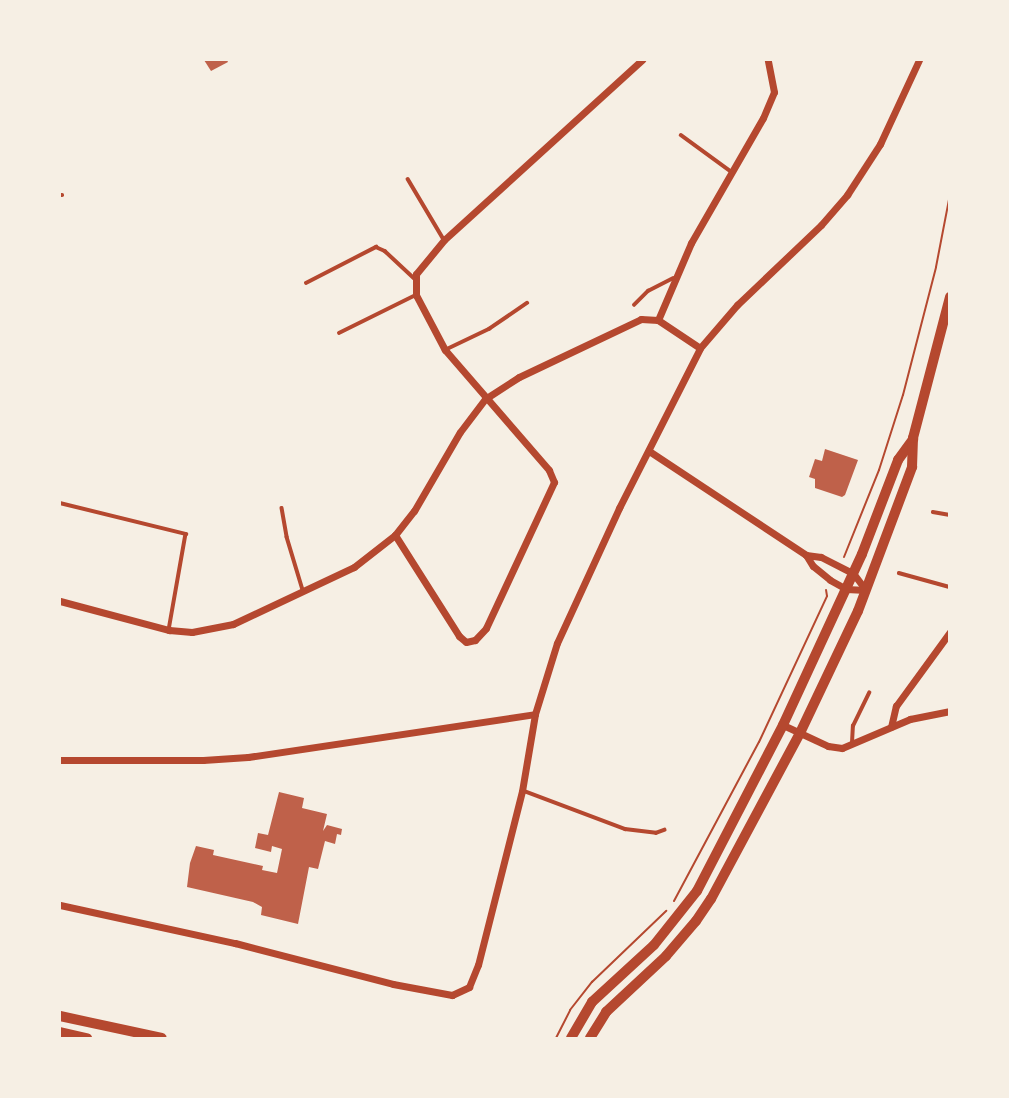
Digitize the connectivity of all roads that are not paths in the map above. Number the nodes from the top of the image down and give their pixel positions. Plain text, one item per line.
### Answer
1 (642, 60) edge
2 (768, 60) edge
3 (917, 61) edge
4 (681, 135) dead end
5 (732, 172) junction
6 (408, 179) dead end
7 (444, 240) junction
8 (673, 278) junction
9 (415, 279) junction
10 (306, 283) dead end
11 (416, 295) junction
12 (950, 296) edge
13 (527, 303) dead end
14 (634, 305) dead end
15 (658, 320) junction
16 (339, 333) dead end
17 (699, 348) junction
18 (445, 350) junction
19 (485, 399) junction
20 (913, 438) junction
21 (649, 451) junction
22 (60, 503) edge
23 (282, 508) dead end
24 (933, 512) dead end
25 (950, 515) edge
26 (395, 535) junction
27 (806, 555) junction
28 (853, 573) junction
29 (900, 573) dead end
30 (950, 587) edge
31 (846, 589) junction
32 (866, 590) junction
33 (304, 592) junction
34 (60, 601) edge
35 (170, 630) junction
36 (950, 632) edge
37 (869, 693) dead end
38 (950, 712) edge
39 (535, 715) junction
40 (783, 725) junction
41 (891, 727) junction
42 (800, 733) junction
43 (853, 745) junction
44 (60, 760) edge
45 (522, 791) junction
46 (664, 830) dead end
47 (60, 905) edge
48 (60, 1016) edge
49 (60, 1032) edge
50 (87, 1038) edge
51 (162, 1038) edge
52 (571, 1038) edge
53 (590, 1038) edge

1 - 7 street
2 - 5 street
3 - 17 street
4 - 5 lane
5 - 8 street
6 - 7 lane
7 - 9 street
8 - 14 lane
8 - 15 street
9 - 10 lane
9 - 11 street
11 - 16 lane
11 - 18 street
12 - 20 main road
13 - 18 lane
15 - 17 street
15 - 19 street
17 - 21 street
18 - 19 street
19 - 26 street
19 - 26 street
20 - 28 main road
20 - 32 main road
21 - 27 street
21 - 39 street
22 - 35 lane
23 - 33 lane
24 - 25 lane
26 - 33 street
27 - 28 street
27 - 31 street
28 - 31 main road
28 - 32 street
29 - 30 lane
31 - 32 street
31 - 40 main road
32 - 42 main road
33 - 35 street
34 - 35 street
36 - 41 street
37 - 43 lane
38 - 41 street
39 - 44 street
39 - 45 street
40 - 42 street
40 - 52 main road
41 - 43 street
42 - 43 street
42 - 53 main road
45 - 46 lane
45 - 47 street
48 - 51 highway
49 - 50 highway

